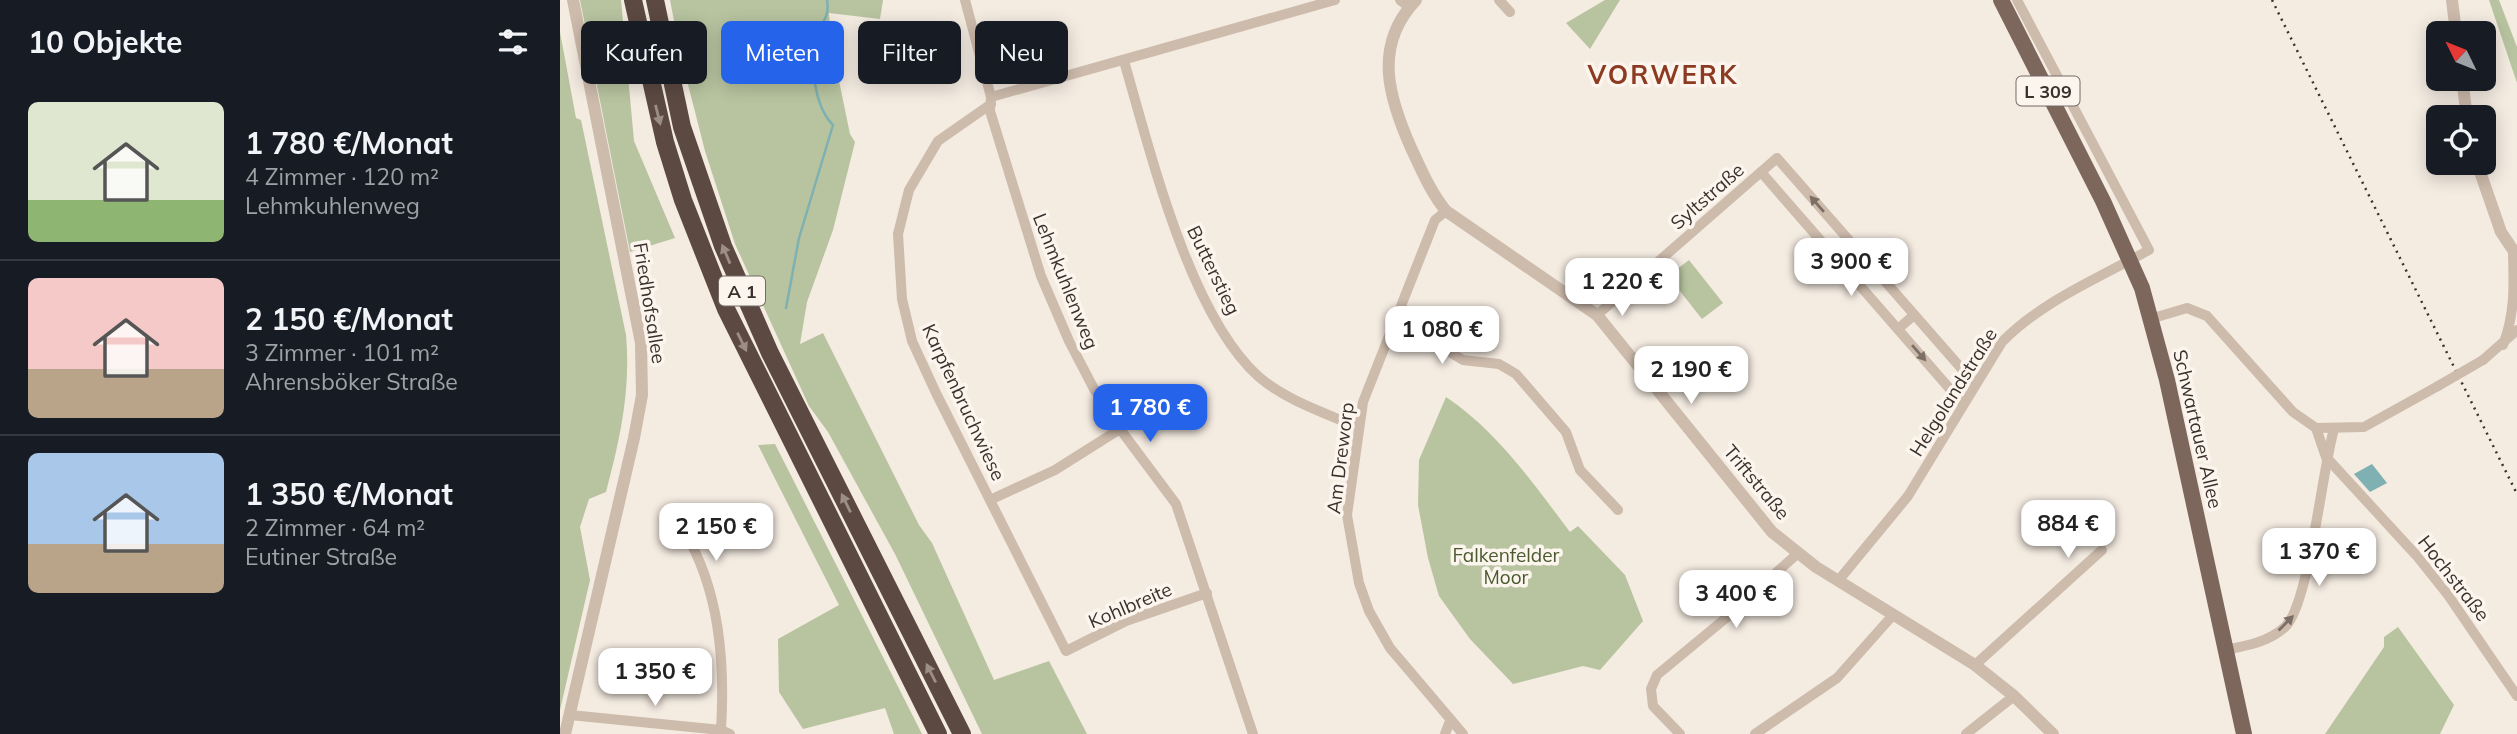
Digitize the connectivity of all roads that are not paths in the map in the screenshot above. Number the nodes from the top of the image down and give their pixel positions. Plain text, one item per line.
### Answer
1 (573, 0) edge
2 (633, 0) edge
3 (655, 0) edge
4 (965, 0) edge
5 (1335, 0) edge
6 (1499, 0) edge
7 (2001, 0) edge
8 (2017, 0) edge
9 (2452, 0) edge
10 (1408, 2) edge
11 (1510, 12) dead end
12 (2455, 21) edge
13 (1124, 61) junction
14 (991, 100) junction
15 (1761, 172) junction
16 (2481, 175) edge
17 (1446, 211) junction
18 (1851, 243) junction
19 (2515, 255) edge
20 (1836, 257) junction
21 (2130, 260) junction
22 (1597, 315) junction
23 (1914, 315) junction
24 (2150, 319) junction
25 (1395, 320) junction
26 (1898, 329) junction
27 (2517, 330) edge
28 (2503, 345) junction
29 (1975, 384) junction
30 (1963, 404) junction
31 (1359, 428) junction
32 (2316, 428) junction
33 (1120, 429) junction
34 (2334, 429) junction
35 (2326, 457) junction
36 (990, 500) junction
37 (1618, 510) dead end
38 (684, 531) dead end
39 (2102, 550) dead end
40 (1797, 554) junction
41 (1838, 581) junction
42 (1207, 593) junction
43 (1893, 615) junction
44 (1066, 650) joint
45 (2225, 650) junction
46 (1975, 665) junction
47 (2517, 695) edge
48 (2014, 696) junction
49 (570, 715) junction
50 (1450, 721) junction
51 (726, 732) edge
52 (565, 734) edge
53 (937, 734) edge
54 (962, 734) edge
55 (1253, 734) edge
56 (1445, 734) edge
57 (1463, 734) edge
58 (1680, 734) edge
59 (1755, 734) edge
60 (1966, 734) edge
61 (2053, 734) edge
62 (2244, 734) edge

1 - 49 street, Friedhofsallee
2 -> 53 highway, A 1
54 -> 3 highway, A 1
4 - 14 street, Lehmkuhlenweg
5 - 13 street
6 - 11 street
7 - 21 main road, L 309
8 - 21 street
9 - 12 street
10 - 17 street, Triftstraße
13 - 14 street
13 - 31 street, Butterstieg
14 - 33 street, Lehmkuhlenweg
14 - 36 street, Karpfenbruchwiese
18 -> 15 street, Syltstraße
15 - 20 street
15 - 22 street, Syltstraße
16 - 19 street
17 - 22 street, Triftstraße
17 - 25 street, Am Dreworp
18 - 20 street
18 - 23 street
19 - 28 street
20 - 26 street
21 - 24 main road, Schwartauer Allee / L 309
21 - 29 street, Helgolandstraße
22 - 40 street, Triftstraße
23 - 26 street
23 - 29 street
24 - 32 street
24 - 45 main road, Schwartauer Allee / L 309
25 - 31 street, Am Dreworp
25 - 37 street
26 -> 30 street
27 - 28 street
28 - 34 street, bridge
29 - 30 street, Helgolandstraße
30 - 41 street, Helgolandstraße
31 - 50 street, Am Dreworp
32 - 34 street
32 - 35 street, Hochstraße
33 - 36 street
33 - 42 street, Lehmkuhlenweg
34 - 35 street
45 -> 35 street
35 - 47 street, Hochstraße
36 - 44 street, Karpfenbruchwiese
38 - 51 street
39 - 46 street
40 - 41 street, Triftstraße
40 - 58 street
41 - 43 street, Triftstraße
42 - 44 street, Kohlbreite
42 - 55 street, Lehmkuhlenweg
43 - 46 street, Triftstraße
43 - 59 street
45 - 62 main road, Schwartauer Allee / L 309
46 - 48 street, Triftstraße
48 - 60 street
48 - 61 street, Triftstraße
49 - 51 street
49 - 52 street, Friedhofsallee
50 - 56 street
50 - 57 street, Am Dreworp

